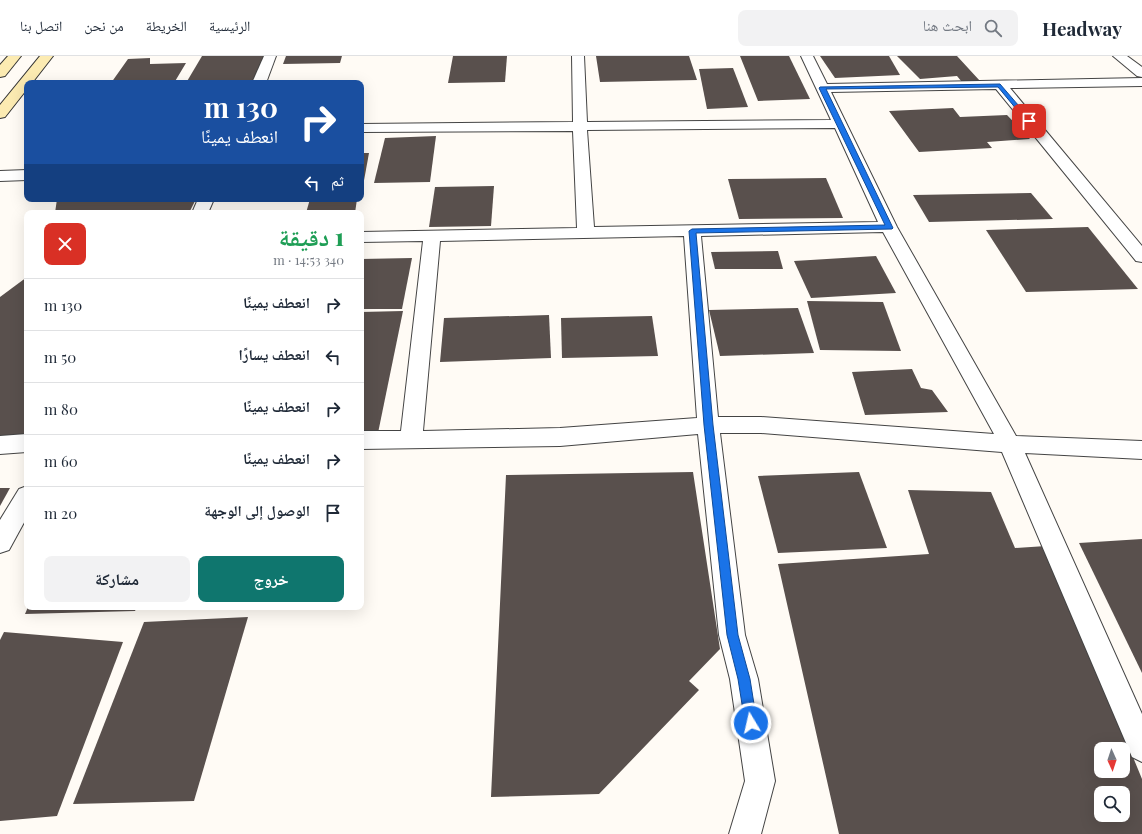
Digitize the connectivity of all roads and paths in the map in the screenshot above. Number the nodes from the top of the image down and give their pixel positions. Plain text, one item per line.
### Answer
1 (15, 56) edge
2 (47, 56) edge
3 (270, 56) edge
4 (578, 56) edge
5 (807, 56) edge
6 (1119, 56) edge
7 (0, 73) edge
8 (1142, 73) edge
9 (28, 80) edge
10 (260, 80) edge
11 (1142, 82) edge
12 (24, 84) edge
13 (1000, 85) junction
14 (822, 88) junction
15 (0, 114) edge
16 (840, 124) junction
17 (580, 126) junction
18 (364, 128) edge
19 (24, 175) edge
20 (0, 176) edge
21 (889, 228) junction
22 (692, 231) junction
23 (586, 233) junction
24 (432, 235) junction
25 (364, 237) edge
26 (1142, 257) edge
27 (708, 425) junction
28 (411, 439) junction
29 (364, 440) edge
30 (24, 443) edge
31 (1010, 444) junction
32 (0, 445) edge
33 (1142, 450) edge
34 (24, 501) edge
35 (0, 542) edge
36 (1142, 747) edge
37 (744, 834) edge

1 - 7 main road
2 - 9 main road
3 - 10 street
4 - 17 street
5 - 14 street
6 - 8 street
11 - 13 street
12 - 15 main road
13 - 14 street
13 - 26 street
14 - 16 street
16 - 17 street
16 - 21 street
17 - 18 street
17 - 23 street
19 - 20 street
21 - 22 street
21 - 31 street
22 - 23 street
22 - 27 street
23 - 24 street
24 - 25 street
24 - 28 street
27 - 28 street
27 - 31 street
27 - 37 street
28 - 29 street
30 - 32 street
31 - 33 street
31 - 36 street
34 - 35 street

